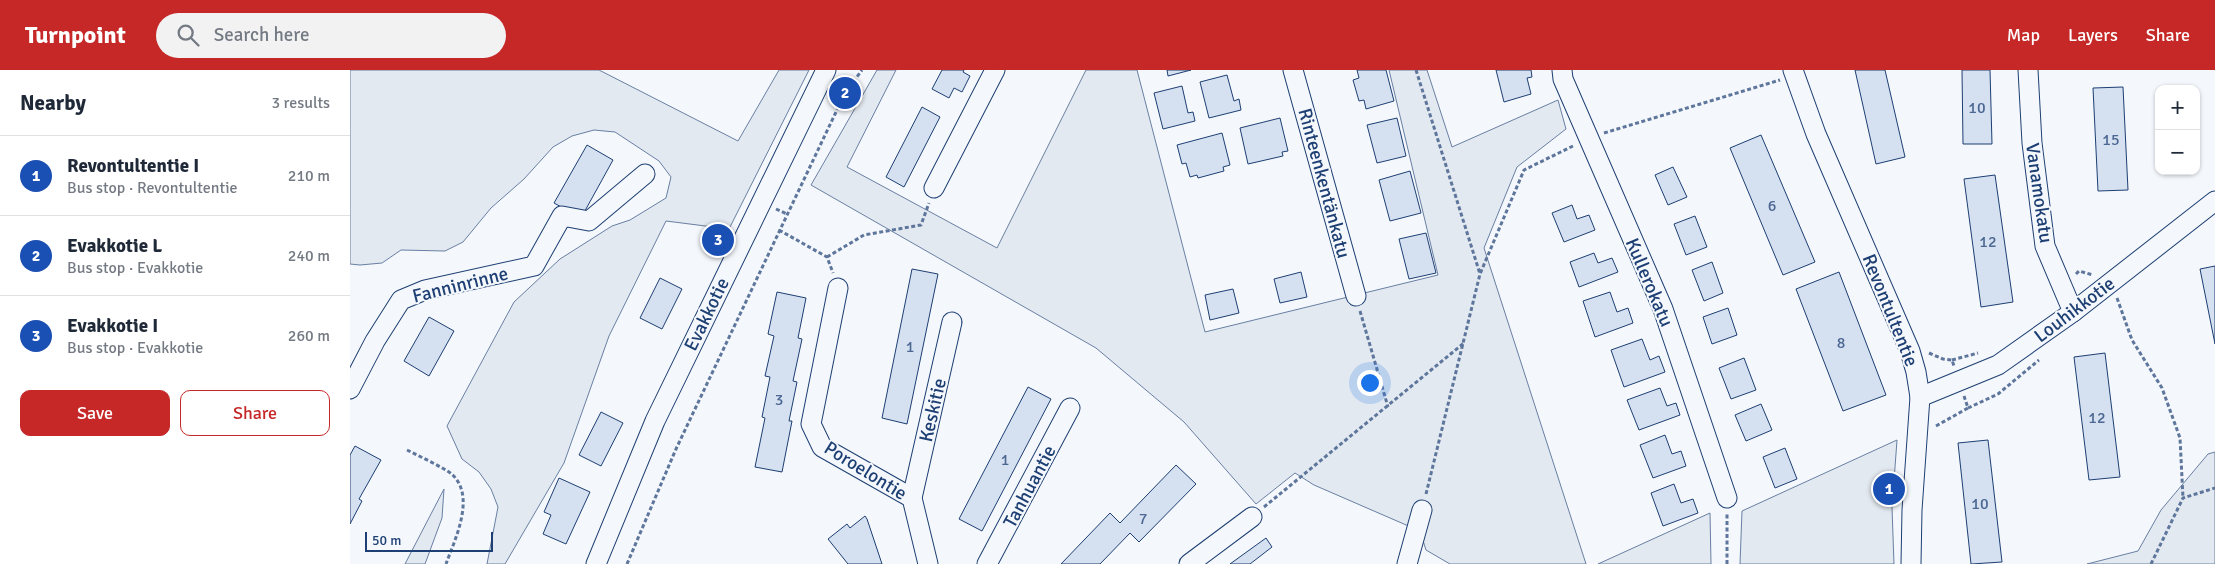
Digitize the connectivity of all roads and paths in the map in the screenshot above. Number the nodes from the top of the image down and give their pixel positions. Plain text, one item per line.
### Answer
1 (826, 70) edge
2 (862, 70) edge
3 (995, 70) edge
4 (1293, 70) edge
5 (1416, 70) edge
6 (1562, 70) edge
7 (2028, 70) edge
8 (1794, 73) edge
9 (1588, 138) junction
10 (644, 174) dead end
11 (934, 188) joint
12 (2215, 201) edge
13 (779, 230) junction
14 (827, 257) junction
15 (1480, 274) junction
16 (2111, 282) junction
17 (838, 288) joint
18 (1356, 296) joint
19 (2073, 312) junction
20 (952, 322) dead end
21 (1464, 342) junction
22 (350, 389) edge
23 (1920, 397) junction
24 (1388, 407) junction
25 (1070, 408) dead end
26 (407, 450) dead end
27 (2215, 488) edge
28 (912, 498) junction
29 (1727, 498) joint
30 (2183, 498) junction
31 (1422, 510) joint
32 (1252, 517) joint
33 (446, 564) edge
34 (596, 564) edge
35 (627, 564) edge
36 (928, 564) edge
37 (988, 564) edge
38 (1189, 564) edge
39 (1407, 564) edge
40 (1727, 564) edge
41 (1911, 564) edge
42 (2151, 564) edge

1 - 34 street, Evakkotie
2 - 13 path
3 - 11 street
4 - 18 street, Rinteenkentänkatu
5 - 15 path
6 - 9 street, Kullerokatu
7 - 19 street, Vanamokatu
8 - 9 path
8 - 23 street, Revontultentie
9 - 15 path
9 - 29 street, Kullerokatu
10 - 22 street, Fanninrinne
11 - 14 path
12 - 16 street, Louhikkotie
13 - 14 path
13 - 35 path
14 - 17 path
15 - 21 path
16 - 19 street, Louhikkotie
16 - 30 path
17 - 28 street, Poroelontie
18 - 24 path
19 - 23 street, Louhikkotie
20 - 28 street, Keskitie
21 - 24 path
21 - 31 path
23 - 41 street, Revontultentie
24 - 32 path
25 - 37 street, Tanhuantie
26 - 33 path
27 - 30 path
28 - 36 street, Poroelontie
29 - 40 path
30 - 42 path
31 - 39 street
32 - 38 street

